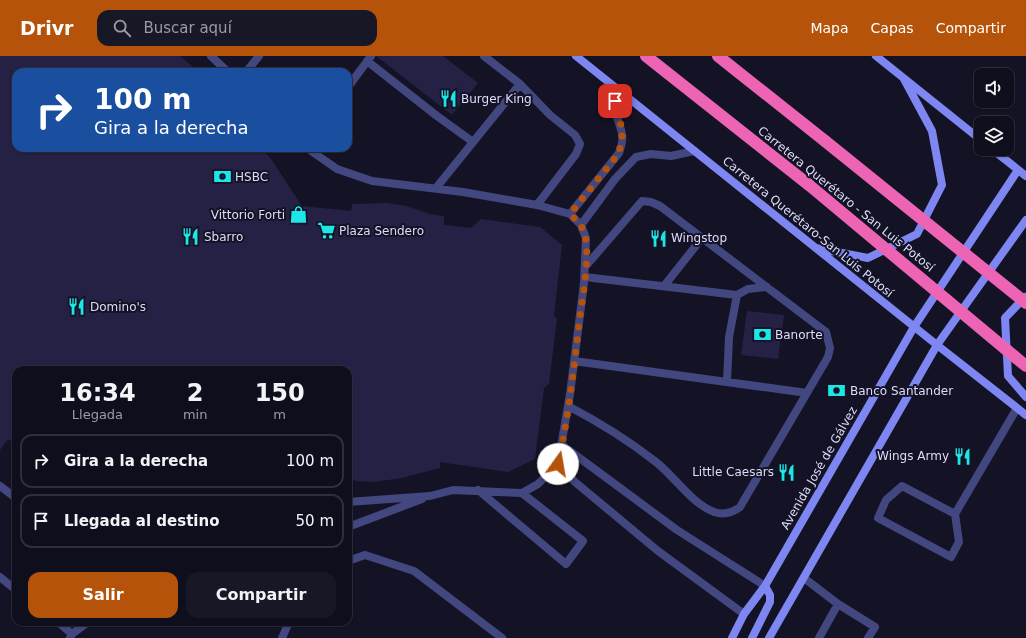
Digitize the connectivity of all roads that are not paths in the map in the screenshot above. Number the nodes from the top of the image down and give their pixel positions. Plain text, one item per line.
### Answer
1 (211, 56) edge
2 (259, 56) edge
3 (484, 56) edge
4 (576, 56) edge
5 (646, 56) edge
6 (718, 56) edge
7 (876, 56) edge
8 (369, 58) edge
9 (224, 68) edge
10 (249, 68) edge
11 (904, 79) junction
12 (352, 81) edge
13 (520, 84) junction
14 (613, 86) junction
15 (974, 134) edge
16 (473, 142) junction
17 (694, 151) junction
18 (313, 152) edge
19 (1001, 156) edge
20 (1018, 170) junction
21 (1026, 176) edge
22 (436, 188) junction
23 (537, 205) junction
24 (570, 214) junction
25 (1026, 220) edge
26 (581, 225) junction
27 (702, 238) junction
28 (814, 247) junction
29 (585, 267) junction
30 (585, 276) junction
31 (664, 286) junction
32 (767, 288) junction
33 (737, 295) junction
34 (1026, 296) edge
35 (1026, 303) edge
36 (914, 327) junction
37 (937, 345) junction
38 (574, 361) junction
39 (1026, 366) edge
40 (727, 382) junction
41 (807, 393) junction
42 (1026, 397) edge
43 (568, 406) junction
44 (1016, 408) junction
45 (1026, 415) edge
46 (562, 445) junction
47 (558, 464) junction
48 (0, 486) edge
49 (477, 490) junction
50 (522, 493) junction
51 (12, 495) edge
52 (430, 496) junction
53 (352, 502) edge
54 (955, 514) junction
55 (352, 525) edge
56 (352, 560) edge
57 (0, 577) edge
58 (804, 578) junction
59 (765, 586) junction
60 (12, 587) edge
61 (838, 604) junction
62 (744, 614) junction
63 (62, 626) edge
64 (83, 626) edge
65 (287, 626) edge
66 (71, 636) edge
67 (282, 638) edge
68 (502, 638) edge
69 (732, 638) edge
70 (752, 638) edge
71 (769, 638) edge
72 (819, 638) edge
73 (868, 638) edge

1 - 9 street
2 - 10 street
3 - 13 street
4 - 14 main road, Carretera Querétaro-San Luis Potosí
5 - 39 highway, Carretera Querétaro - San Luis Potosí, bridge
6 - 35 highway, bridge
7 - 11 main road
8 - 12 street
8 - 16 street
11 - 15 main road
11 - 28 main road
13 - 16 street
13 - 23 street
14 - 17 main road, Carretera Querétaro-San Luis Potosí
14 - 24 street
16 - 22 street
17 - 26 street
17 - 28 main road, Carretera Querétaro-San Luis Potosí
18 - 22 street
19 - 20 main road
20 - 21 main road
20 - 36 main road, Avenida José de Gálvez
22 - 23 street
23 - 24 street
24 - 26 street
25 - 37 main road
26 - 29 street
27 - 29 street
27 - 31 street
27 - 32 street
28 - 36 main road, Carretera Querétaro-San Luis Potosí
29 - 30 street
30 - 31 street
30 - 38 street
31 - 33 street
32 - 33 street
32 - 41 street
33 - 40 street
34 - 42 main road
36 - 37 main road, Carretera Querétaro-San Luis Potosí
36 - 59 main road, Avenida José de Gálvez
37 - 44 main road, Carretera Querétaro-San Luis Potosí
37 - 58 main road
38 - 40 street
38 - 43 street
40 - 41 street
41 - 43 street
43 - 46 street
44 - 45 main road, Carretera Querétaro-San Luis Potosí
44 - 54 street
46 - 47 street
46 - 59 street
47 - 50 street
47 - 62 street
48 - 51 street
49 - 50 street
49 - 50 street
49 - 52 street
52 - 53 street
52 - 55 street
54 - 54 street
56 - 68 street
57 - 60 street
58 - 61 street
58 - 71 main road
59 - 62 main road, Avenida José de Gálvez
59 - 70 main road
61 - 72 street
61 - 73 street
62 - 69 main road, Avenida José de Gálvez
63 - 66 street
64 - 66 street
65 - 67 street

